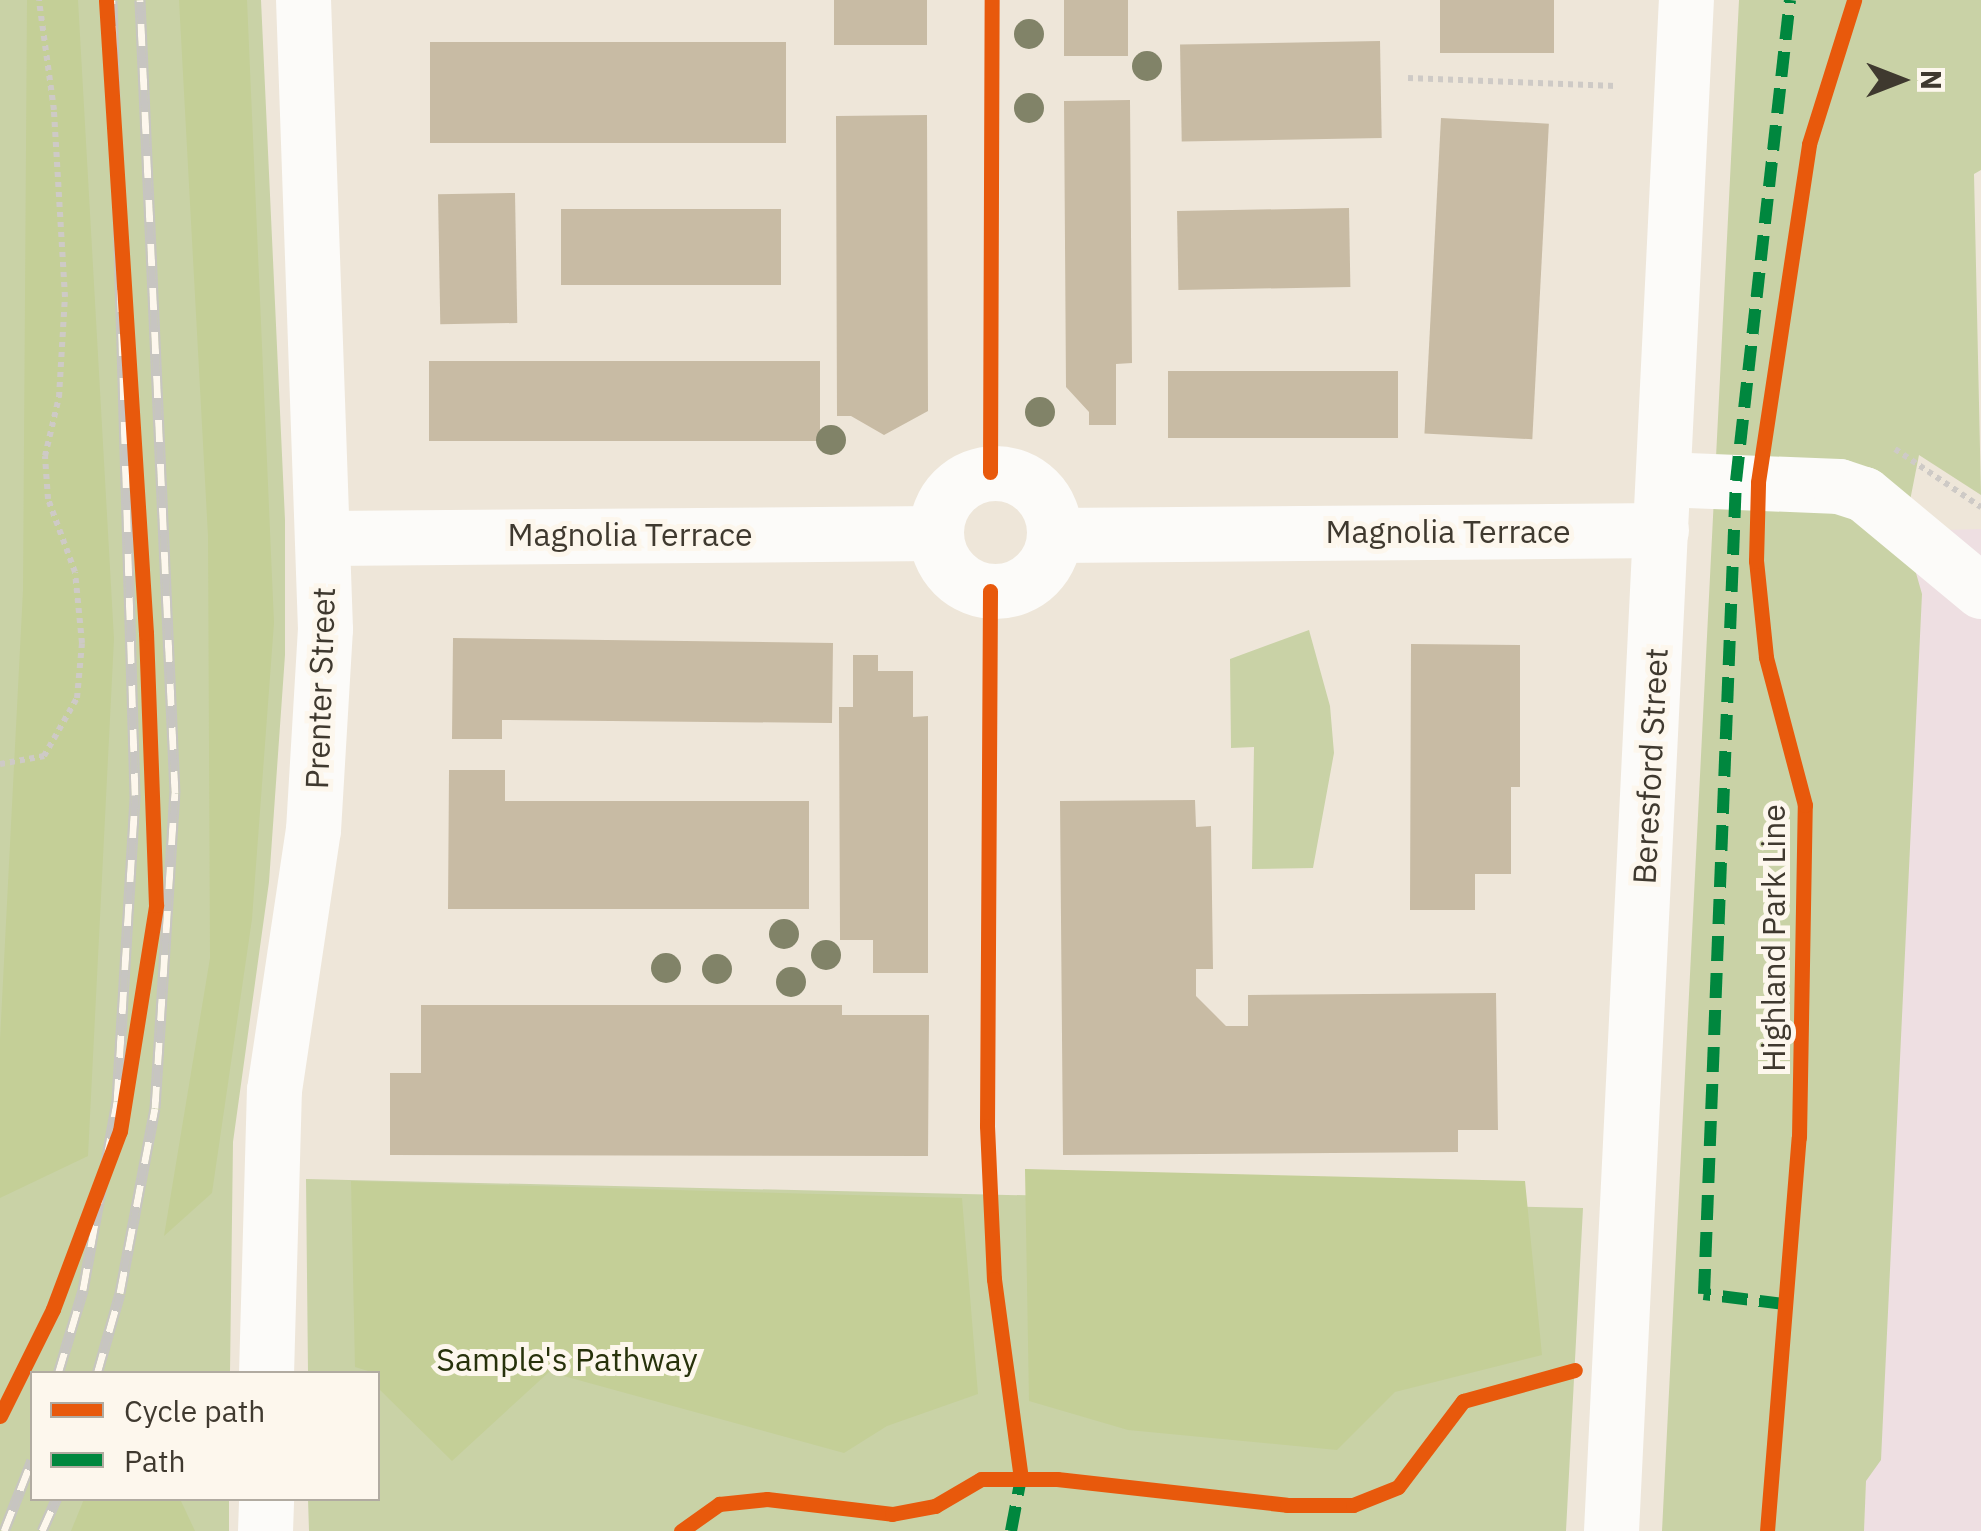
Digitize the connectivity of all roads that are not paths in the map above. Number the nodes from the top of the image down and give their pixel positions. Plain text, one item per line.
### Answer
1 (303, 0) edge
2 (1686, 0) edge
3 (1662, 504) junction
4 (936, 533) junction
5 (1055, 535) junction
6 (324, 538) junction
7 (1981, 592) edge
8 (266, 1371) edge
9 (266, 1501) edge
10 (266, 1531) edge
11 (1612, 1531) edge

1 - 6 street, Prenter Street
2 - 3 street, Beresford Street
3 - 5 street, Magnolia Terrace
3 - 7 street, Magnolia Terrace
3 - 11 street, Beresford Street
4 - 5 street
4 - 5 street
4 - 6 street, Magnolia Terrace
6 - 8 street, Prenter Street
9 - 10 street

